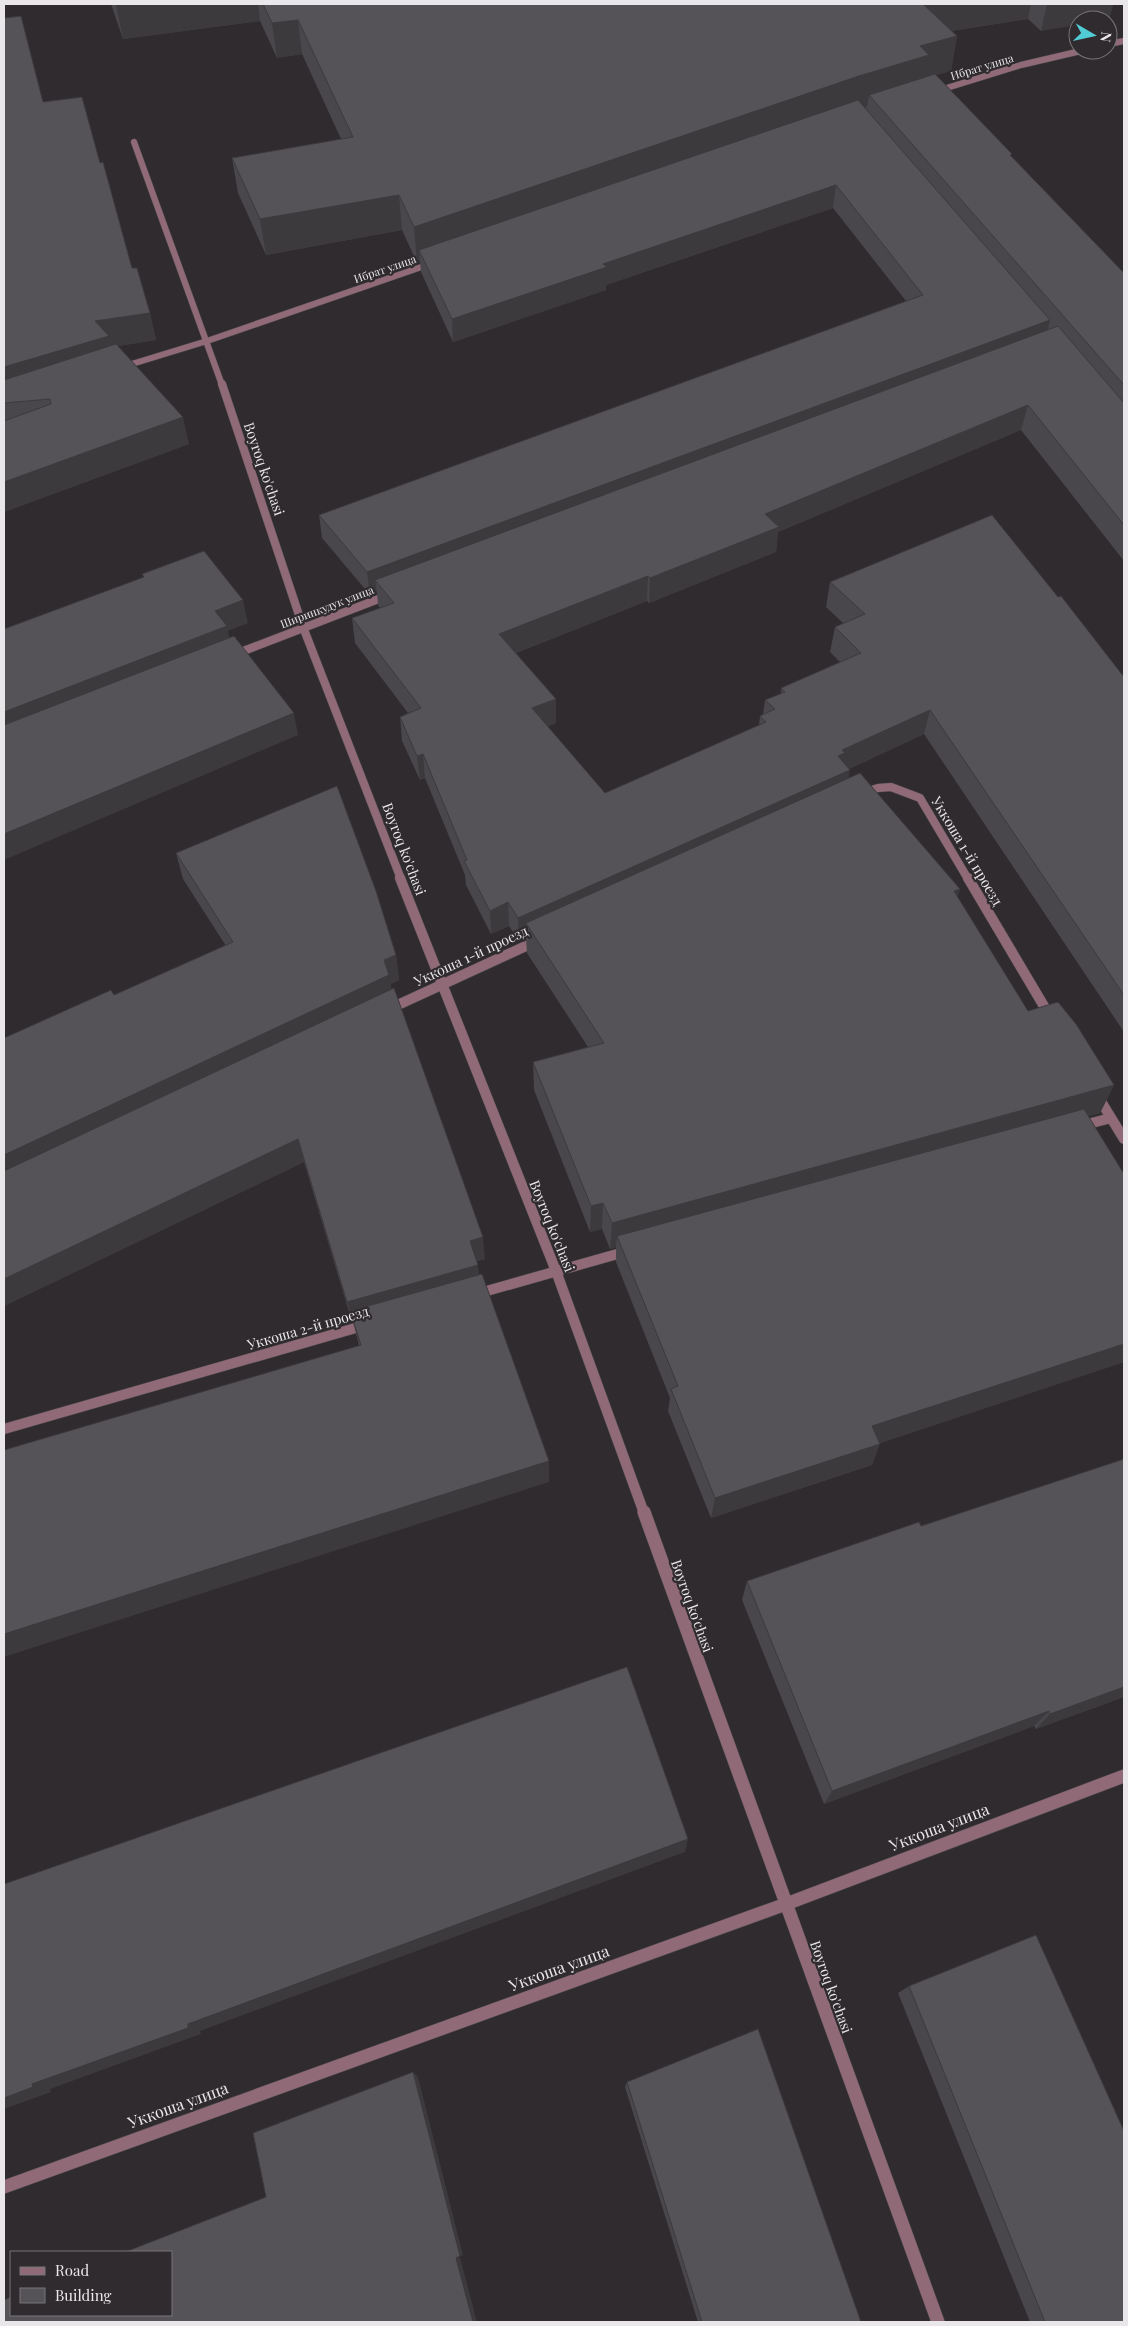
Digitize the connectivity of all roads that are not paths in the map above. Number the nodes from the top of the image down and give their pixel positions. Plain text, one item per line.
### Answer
1 (1068, 54) edge
2 (929, 93) edge
3 (134, 142) dead end
4 (442, 260) edge
5 (207, 342) junction
6 (114, 370) edge
7 (396, 593) edge
8 (303, 628) junction
9 (222, 659) edge
10 (848, 799) edge
11 (550, 935) edge
12 (441, 984) junction
13 (379, 1014) edge
14 (1055, 1025) edge
15 (1090, 1084) edge
16 (1111, 1118) junction
17 (1072, 1128) edge
18 (1124, 1139) edge
19 (642, 1247) edge
20 (556, 1271) junction
21 (461, 1298) edge
22 (375, 1323) edge
23 (4, 1429) edge
24 (1124, 1776) edge
25 (786, 1904) junction
26 (4, 2187) edge
27 (938, 2322) edge

1 - 2 street, Ибрат улица
3 - 5 street, Boyroq ko'chasi
4 - 5 street, Ибрат улица
5 - 6 street, Ибрат улица
5 - 8 street, Boyroq ko'chasi
7 - 8 street, Ширинкудук улица
8 - 9 street, Ширинкудук улица
8 - 12 street, Boyroq ko'chasi
10 - 14 street, Уккоша 1-й проезд
11 - 12 street, Уккоша 1-й проезд
12 - 13 street, Уккоша 1-й проезд
12 - 20 street, Boyroq ko'chasi
15 - 16 street
16 - 17 street
16 - 18 street
19 - 20 street
20 - 21 street
20 - 25 street, Boyroq ko'chasi
22 - 23 street, Уккоша 2-й проезд
24 - 25 street, Уккоша улица
25 - 26 street, Уккоша улица
25 - 27 street, Boyroq ko'chasi

